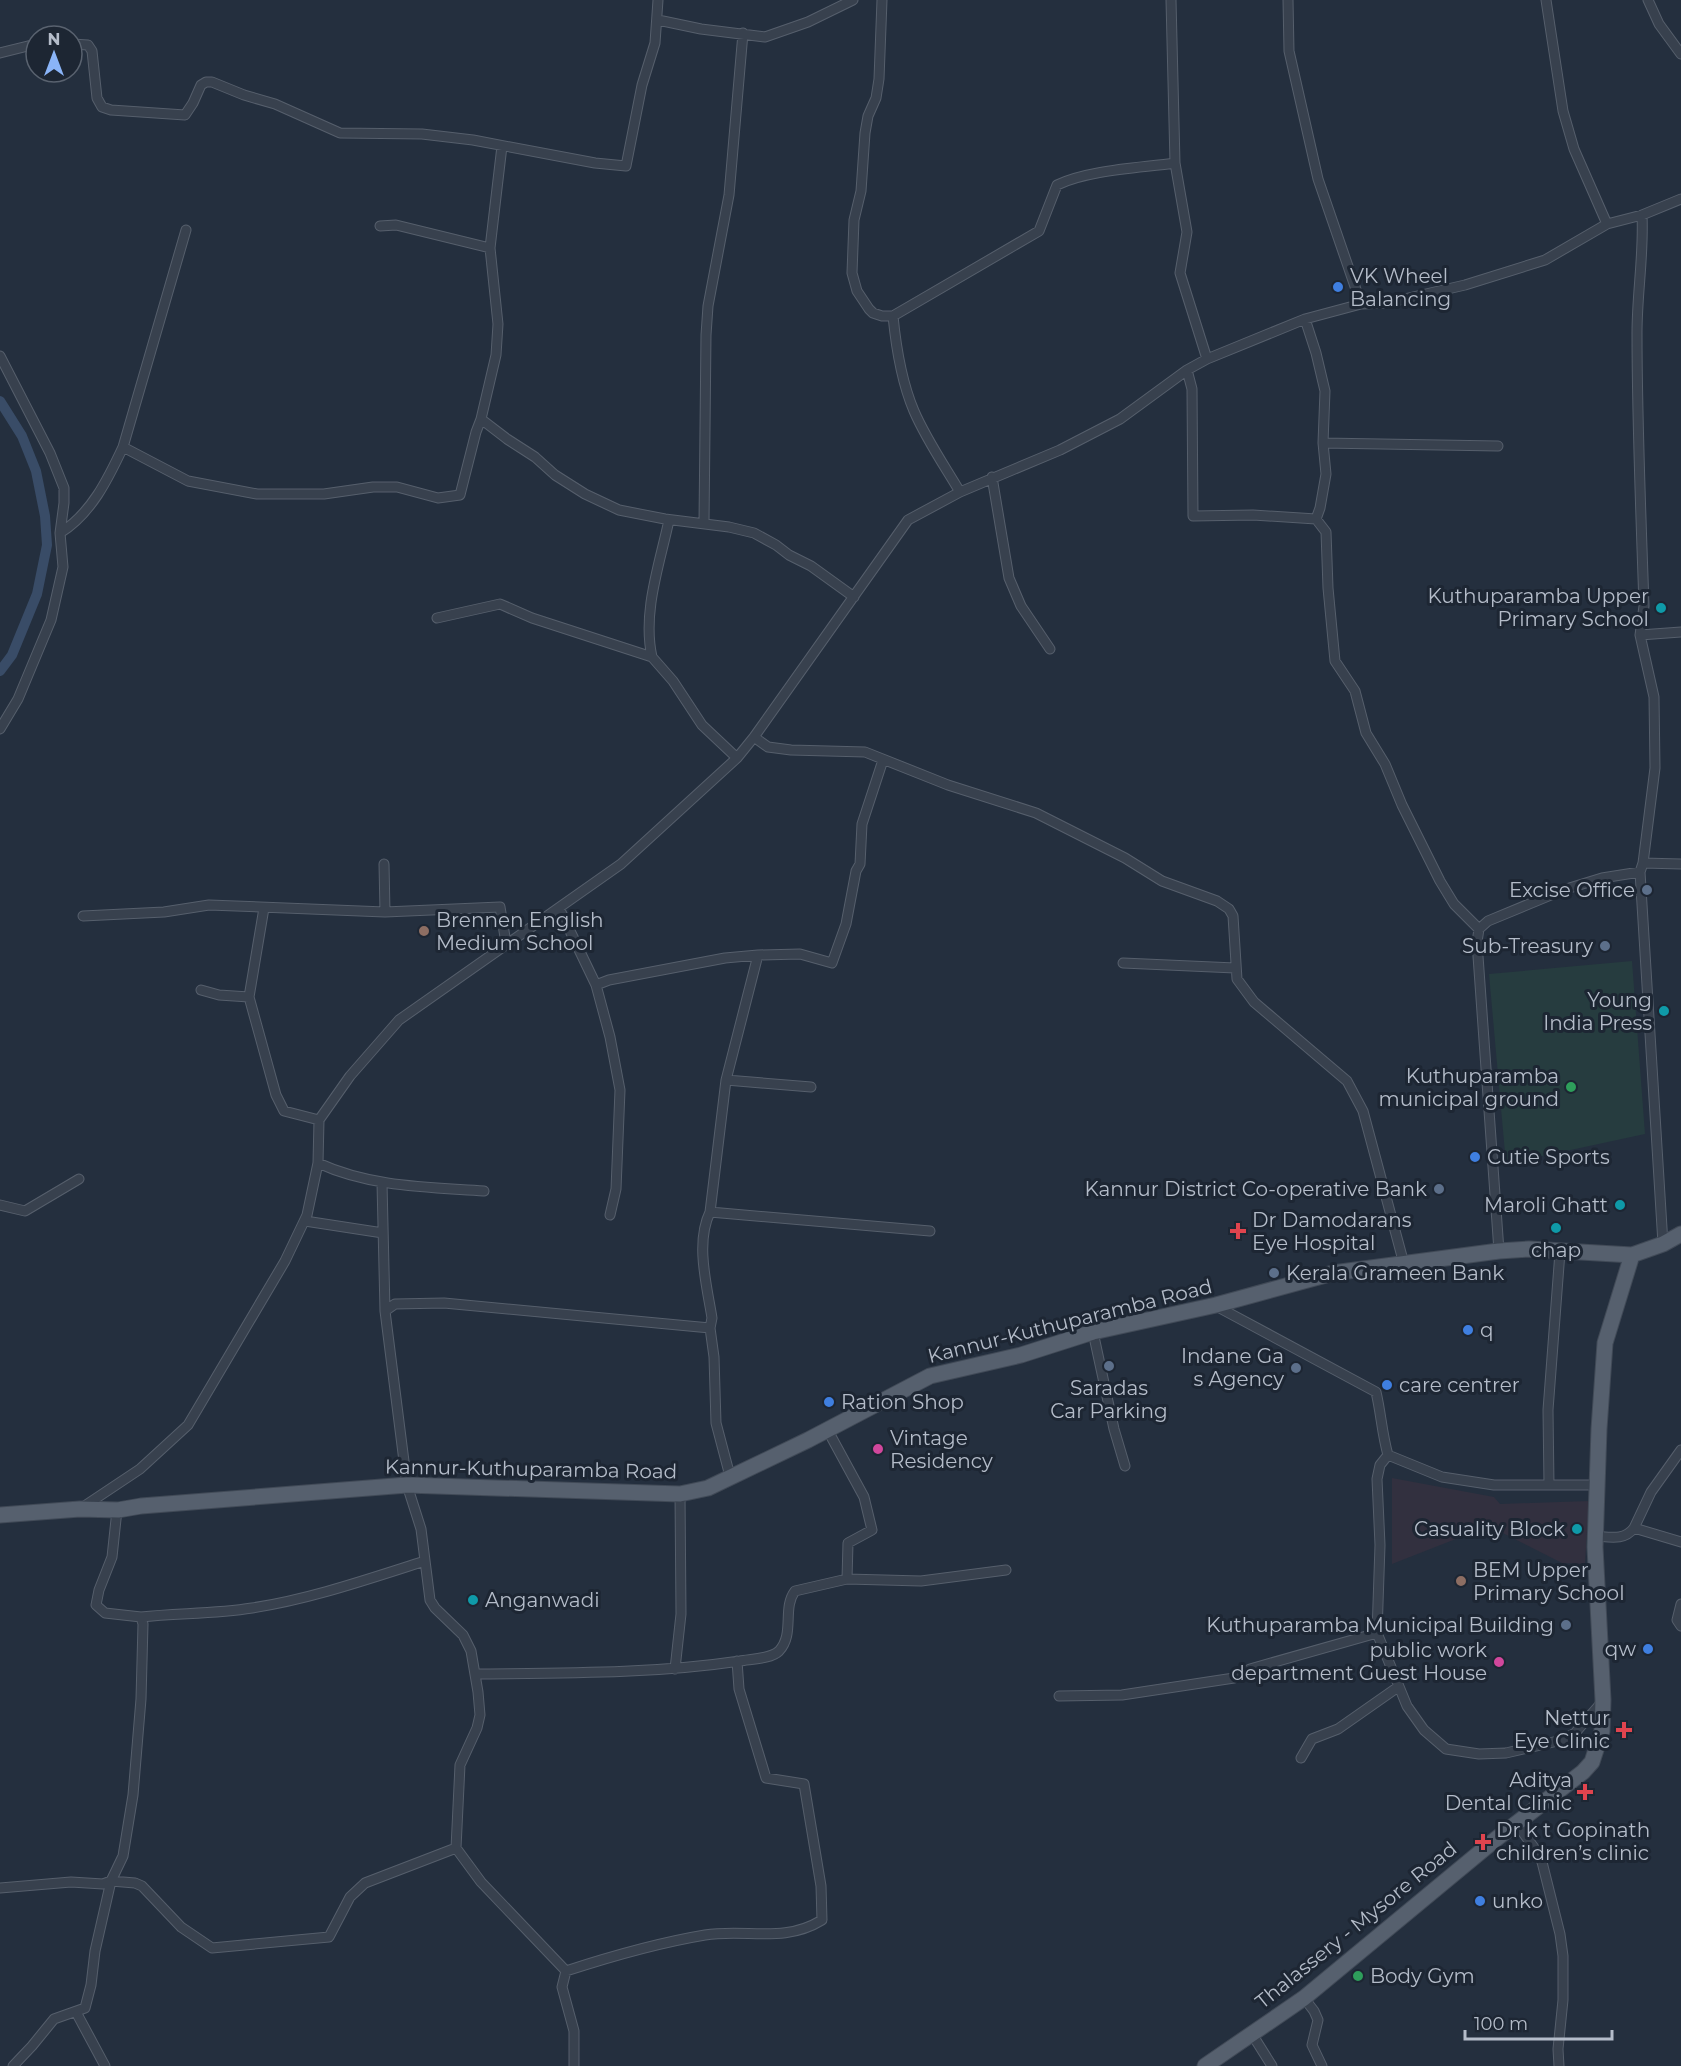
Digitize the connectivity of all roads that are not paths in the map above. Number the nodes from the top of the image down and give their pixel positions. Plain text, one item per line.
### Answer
1 (658, 0) edge
2 (853, 0) edge
3 (882, 0) edge
4 (1171, 0) edge
5 (1288, 0) edge
6 (1546, 0) edge
7 (1648, 0) edge
8 (658, 20) junction
9 (743, 33) junction
10 (84, 45) edge
11 (24, 47) edge
12 (0, 53) edge
13 (1681, 54) edge
14 (502, 146) junction
15 (1175, 163) junction
16 (1681, 199) edge
17 (1642, 215) junction
18 (1607, 224) junction
19 (380, 226) dead end
20 (186, 230) dead end
21 (490, 248) junction
22 (1361, 304) junction
23 (893, 316) junction
24 (1305, 320) junction
25 (0, 356) edge
26 (1207, 359) junction
27 (1187, 370) junction
28 (481, 419) junction
29 (1323, 443) junction
30 (1498, 446) dead end
31 (123, 447) junction
32 (992, 477) junction
33 (960, 492) junction
34 (1316, 519) junction
35 (669, 520) junction
36 (704, 523) junction
37 (60, 533) junction
38 (854, 597) junction
39 (437, 618) dead end
40 (1681, 632) edge
41 (1640, 635) junction
42 (1050, 649) dead end
43 (652, 657) junction
44 (0, 729) edge
45 (754, 737) junction
46 (737, 758) junction
47 (883, 760) junction
48 (384, 864) dead end
49 (1681, 864) edge
50 (1642, 867) junction
51 (264, 908) junction
52 (559, 909) junction
53 (385, 912) junction
54 (83, 916) dead end
55 (1479, 929) junction
56 (506, 943) junction
57 (758, 955) junction
58 (1123, 963) dead end
59 (1235, 968) junction
60 (596, 985) junction
61 (201, 990) dead end
62 (249, 997) junction
63 (726, 1080) junction
64 (810, 1087) dead end
65 (319, 1120) junction
66 (318, 1163) junction
67 (79, 1179) dead end
68 (382, 1183) junction
69 (484, 1191) dead end
70 (0, 1205) edge
71 (710, 1212) junction
72 (610, 1215) dead end
73 (305, 1221) junction
74 (930, 1231) dead end
75 (383, 1233) junction
76 (1681, 1234) edge
77 (1664, 1244) junction
78 (1499, 1251) junction
79 (1560, 1252) junction
80 (1632, 1255) junction
81 (1404, 1264) junction
82 (1216, 1305) junction
83 (385, 1311) junction
84 (710, 1328) junction
85 (1093, 1332) junction
86 (827, 1429) junction
87 (1681, 1450) edge
88 (1389, 1455) junction
89 (1125, 1466) dead end
90 (730, 1476) junction
91 (408, 1485) junction
92 (1549, 1485) junction
93 (1597, 1485) junction
94 (680, 1494) junction
95 (80, 1509) junction
96 (117, 1510) junction
97 (0, 1515) edge
98 (1634, 1528) junction
99 (1595, 1536) junction
100 (1681, 1542) edge
101 (425, 1561) junction
102 (1006, 1570) dead end
103 (848, 1579) junction
104 (1681, 1604) edge
105 (141, 1617) junction
106 (1681, 1626) edge
107 (1377, 1633) junction
108 (737, 1661) junction
109 (675, 1669) junction
110 (476, 1674) junction
111 (1398, 1687) junction
112 (1059, 1696) dead end
113 (1603, 1700) junction
114 (1301, 1758) dead end
115 (1516, 1823) junction
116 (456, 1848) junction
117 (111, 1881) junction
118 (0, 1888) edge
119 (566, 1971) junction
120 (1304, 1998) junction
121 (75, 2012) junction
122 (1252, 2034) junction
123 (13, 2066) edge
124 (105, 2066) edge
125 (574, 2066) edge
126 (1205, 2066) edge
127 (1272, 2066) edge
128 (1322, 2066) edge
129 (1559, 2066) edge

1 - 8 street
2 - 9 street
3 - 23 street
4 - 15 street
5 - 22 street
6 - 18 street
7 - 13 street
8 - 9 street
8 - 14 street
9 - 36 street
10 - 14 street
11 - 12 street
14 - 21 street
15 - 23 street
15 - 26 street
16 - 17 street
17 - 18 street
17 - 41 street
18 - 22 street
19 - 21 street
20 - 31 street
21 - 28 street
22 - 24 street
23 - 33 street
24 - 26 street
24 - 29 street
25 - 37 street
26 - 27 street
27 - 32 street
27 - 34 street
28 - 31 street
28 - 35 street
29 - 30 street
29 - 34 street
31 - 37 street
32 - 33 street
32 - 42 street
33 - 38 street
34 - 55 street
35 - 36 street
35 - 43 street
36 - 38 street
37 - 44 street
38 - 45 street
39 - 43 street
40 - 41 street
41 - 50 street
43 - 46 street
45 - 46 street
45 - 47 street
46 - 52 street
47 - 57 street
47 - 59 street
48 - 53 street
49 - 50 street
50 - 55 street
50 - 77 street
51 - 53 street
51 - 54 street
51 - 62 street
52 - 56 street
52 - 60 street
53 - 56 street
55 - 78 street
56 - 65 street
57 - 60 street
57 - 63 street
58 - 59 street
59 - 81 street
60 - 72 street
61 - 62 street
62 - 65 street
63 - 64 street
63 - 71 street
65 - 66 street
66 - 68 street
66 - 73 street
67 - 70 street
68 - 69 street
68 - 75 street
71 - 74 street
71 - 84 street
73 - 75 street
73 - 95 street
75 - 83 street
76 - 77 main road
77 - 80 main road
78 - 79 main road, Kannur-Kuthuparamba Road
78 - 81 main road, Kannur-Kuthuparamba Road
79 - 80 main road, Kannur-Kuthuparamba Road
79 - 92 street
80 - 93 main road, Thalassery - Mysore Road
81 - 82 main road, Kannur-Kuthuparamba Road
82 - 85 main road, Kannur-Kuthuparamba Road
82 - 88 street
83 - 84 street
83 - 91 street
84 - 90 street
85 - 86 main road, Kannur-Kuthuparamba Road
85 - 89 street
86 - 90 main road, Kannur-Kuthuparamba Road
86 - 103 street
87 - 98 street
88 - 92 street
88 - 107 street
90 - 94 main road, Kannur-Kuthuparamba Road
91 - 94 main road, Kannur-Kuthuparamba Road
91 - 96 main road, Kannur-Kuthuparamba Road
91 - 101 street
92 - 93 street
93 - 99 main road, Thalassery - Mysore Road
94 - 109 street
95 - 96 main road, Kannur-Kuthuparamba Road
95 - 97 main road, Kannur-Kuthuparamba Road
96 - 105 street
98 - 99 street
98 - 100 street
99 - 113 main road, Thalassery - Mysore Road
101 - 105 street
101 - 110 street
102 - 103 street
103 - 108 street
104 - 106 street
105 - 117 street
107 - 111 street
107 - 112 street
108 - 109 street
108 - 119 street
109 - 110 street
110 - 116 street
111 - 113 street
111 - 114 street
113 - 115 main road, Thalassery - Mysore Road
115 - 120 main road, Thalassery - Mysore Road
115 - 129 street
116 - 117 street
116 - 119 street
117 - 118 street
117 - 121 street
119 - 125 street
120 - 122 main road, Thalassery - Mysore Road
120 - 128 street
121 - 123 street
121 - 124 street
122 - 126 main road, Thalassery - Mysore Road
122 - 127 street

